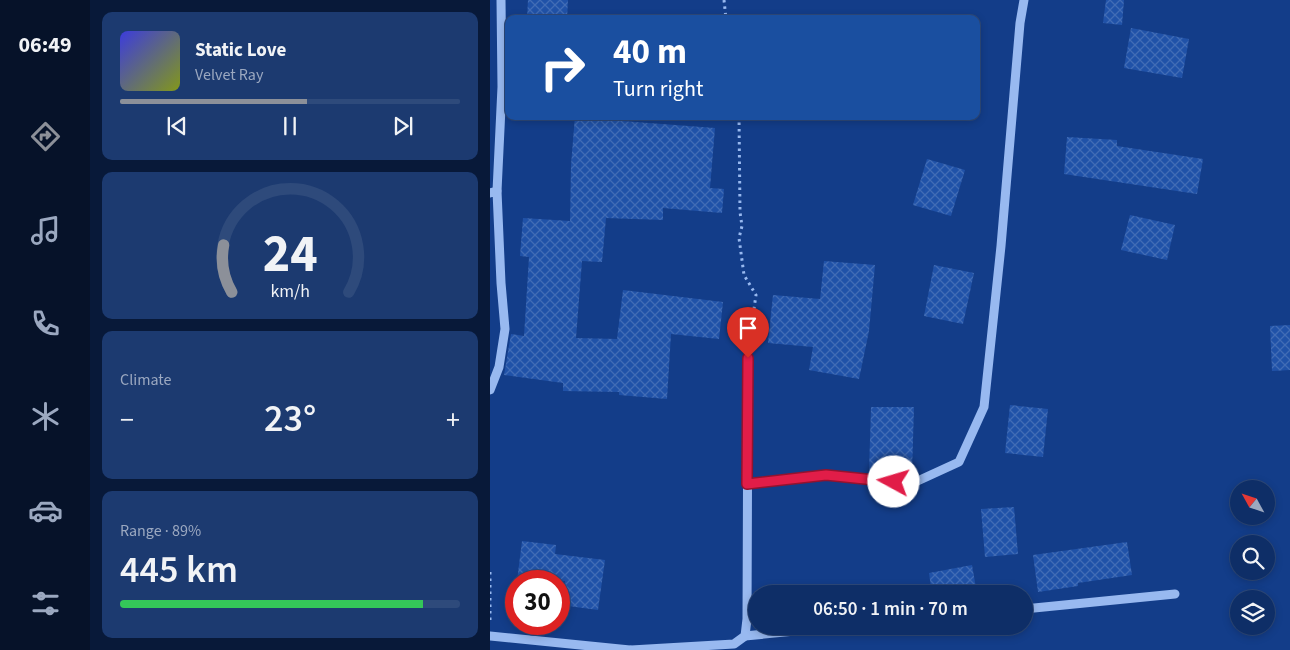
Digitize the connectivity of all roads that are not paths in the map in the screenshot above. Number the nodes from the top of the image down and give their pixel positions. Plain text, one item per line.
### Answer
1 (501, 0) edge
2 (1024, 0) edge
3 (494, 192) edge
4 (748, 358) road end
5 (490, 390) edge
6 (747, 484) junction
7 (1176, 594) dead end
8 (1033, 608) edge
9 (755, 635) edge
10 (490, 636) edge
11 (745, 636) junction
12 (630, 650) edge

1 - 3 street
2 - 6 street
3 - 5 street
4 - 6 street
6 - 11 street
7 - 8 street
9 - 11 street
10 - 12 street
11 - 12 street

